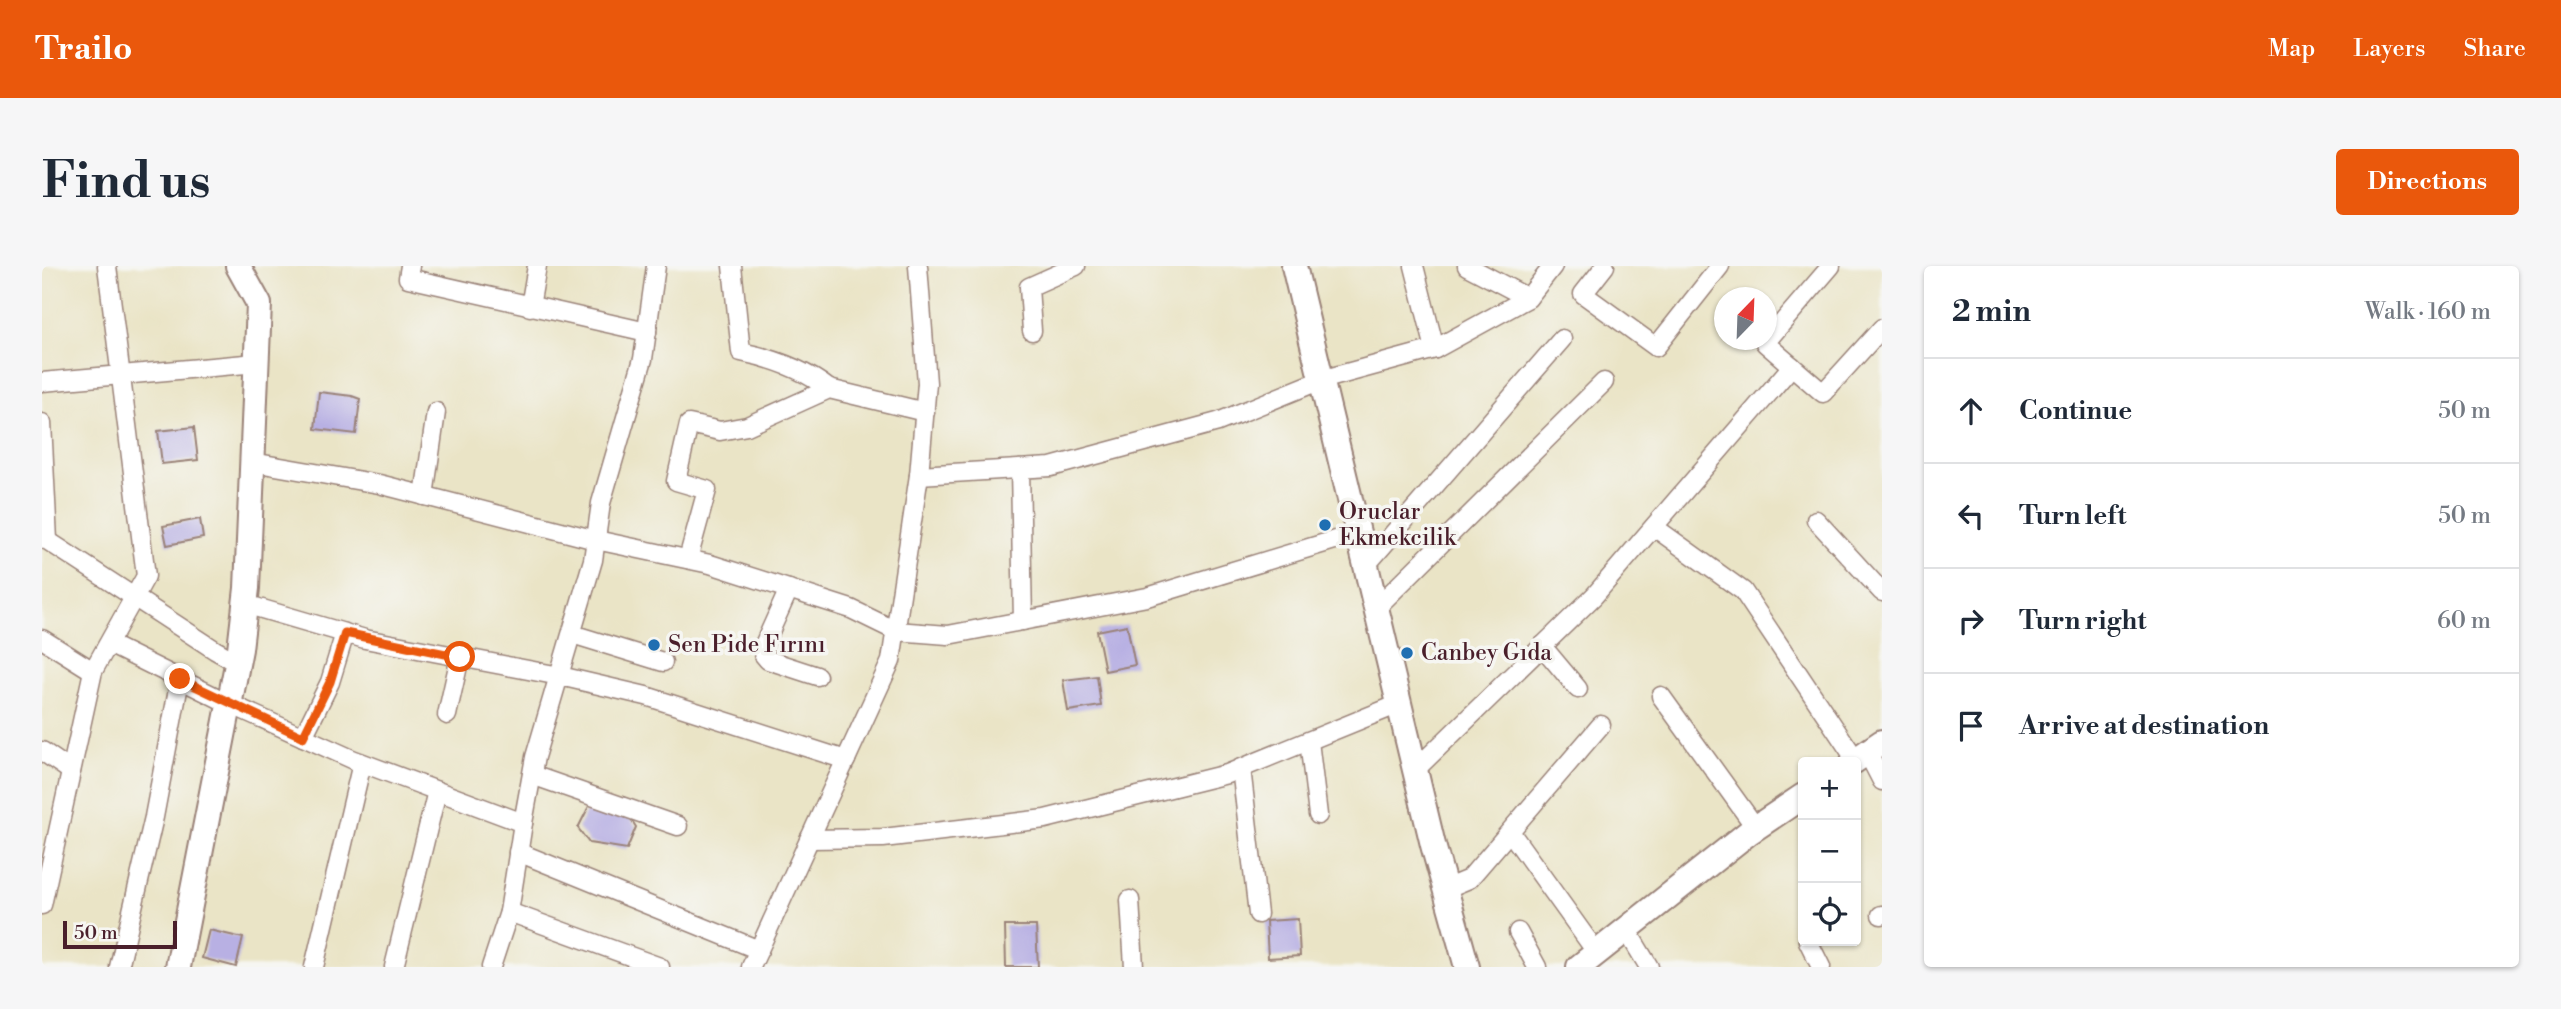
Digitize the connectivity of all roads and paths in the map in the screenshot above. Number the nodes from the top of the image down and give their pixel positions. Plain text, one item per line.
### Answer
1 (107, 266) edge
2 (238, 266) edge
3 (410, 266) edge
4 (537, 266) edge
5 (656, 266) edge
6 (732, 266) edge
7 (918, 266) edge
8 (1076, 266) edge
9 (1294, 266) edge
10 (1414, 266) edge
11 (1467, 266) edge
12 (1553, 266) edge
13 (1605, 266) edge
14 (1720, 266) edge
15 (1831, 266) edge
16 (1528, 298) junction
17 (530, 307) junction
18 (1882, 328) edge
19 (1031, 331) dead end
20 (647, 332) junction
21 (1562, 339) dead end
22 (1435, 349) junction
23 (257, 363) junction
24 (1792, 366) junction
25 (121, 375) junction
26 (1321, 380) junction
27 (42, 382) edge
28 (1604, 382) dead end
29 (829, 389) junction
30 (436, 412) dead end
31 (925, 412) junction
32 (42, 423) edge
33 (253, 462) junction
34 (1020, 469) junction
35 (919, 475) junction
36 (424, 496) junction
37 (1815, 520) dead end
38 (1654, 527) junction
39 (1358, 533) junction
40 (45, 539) edge
41 (596, 540) junction
42 (688, 559) junction
43 (1366, 565) junction
44 (789, 589) junction
45 (1882, 592) edge
46 (135, 597) junction
47 (245, 604) junction
48 (1376, 608) junction
49 (1023, 621) junction
50 (896, 631) junction
51 (345, 633) junction
52 (572, 634) junction
53 (42, 639) edge
54 (109, 644) junction
55 (1542, 646) junction
56 (460, 657) junction
57 (663, 662) dead end
58 (238, 663) junction
59 (93, 671) junction
60 (560, 676) junction
61 (817, 676) dead end
62 (180, 679) junction
63 (1577, 689) dead end
64 (1661, 696) dead end
65 (230, 704) junction
66 (1399, 704) junction
67 (447, 715) dead end
68 (1601, 725) dead end
69 (303, 737) junction
70 (1309, 740) junction
71 (42, 751) edge
72 (1864, 754) edge
73 (846, 760) junction
74 (362, 763) junction
75 (1241, 768) junction
76 (1415, 770) junction
77 (71, 771) junction
78 (532, 775) junction
79 (1882, 781) edge
80 (437, 791) junction
81 (1798, 799) edge
82 (1318, 815) dead end
83 (523, 823) junction
84 (678, 826) dead end
85 (1756, 828) junction
86 (1511, 833) junction
87 (809, 839) junction
88 (519, 852) junction
89 (46, 871) edge
90 (1445, 889) junction
91 (1130, 900) dead end
92 (42, 905) edge
93 (509, 912) junction
94 (1258, 914) dead end
95 (1626, 929) junction
96 (1518, 932) dead end
97 (1810, 946) edge
98 (759, 950) junction
99 (1588, 960) edge
100 (628, 962) edge
101 (119, 967) edge
102 (178, 967) edge
103 (314, 967) edge
104 (394, 967) edge
105 (491, 967) edge
106 (660, 967) edge
107 (751, 967) edge
108 (1134, 967) edge
109 (1467, 967) edge
110 (1537, 967) edge
111 (1648, 967) edge
112 (1821, 967) edge

1 - 25 street
2 - 23 main road
3 - 17 street
4 - 17 street
5 - 20 street
6 - 29 street
7 - 31 street
8 - 19 street
9 - 26 main road
10 - 22 street
11 - 16 street
12 - 16 street
13 - 14 street
15 - 24 street
16 - 22 street
17 - 20 street
18 - 24 street
20 - 41 street
21 - 43 street
22 - 26 street
23 - 25 street
23 - 33 main road
24 - 38 street
25 - 27 street
25 - 46 street
26 - 34 street
26 - 39 main road
28 - 48 street
29 - 31 street
29 - 42 street
30 - 36 street
31 - 35 street
32 - 40 street
33 - 36 street
33 - 47 main road
34 - 35 street
34 - 49 street
35 - 50 street
36 - 41 street
37 - 45 street
38 - 55 street
38 - 72 street
39 - 43 main road
39 - 49 street
40 - 46 street
41 - 42 street
41 - 52 street
42 - 44 street
43 - 48 main road
44 - 50 street
44 - 61 street
46 - 54 street
46 - 58 street
47 - 51 street
47 - 58 main road
48 - 66 main road
49 - 50 street
50 - 73 street
51 - 56 street
51 - 69 street
52 - 57 street
52 - 60 street
53 - 59 street
54 - 59 street
54 - 62 street
55 - 63 street
55 - 76 street
56 - 60 street
56 - 67 street
58 - 65 main road
59 - 77 street
60 - 73 street
60 - 78 street
62 - 65 street
62 - 101 street
64 - 85 street
65 - 69 street
65 - 102 main road
66 - 70 street
66 - 76 main road
68 - 86 street
69 - 74 street
70 - 75 street
70 - 82 street
71 - 77 street
72 - 79 street
73 - 87 street
74 - 80 street
74 - 103 street
75 - 87 street
75 - 94 street
76 - 90 main road
77 - 89 street
78 - 83 street
78 - 84 street
80 - 83 street
80 - 104 street
81 - 85 main road
83 - 88 street
85 - 95 main road
86 - 90 street
86 - 99 street
87 - 98 street
88 - 93 street
88 - 98 street
89 - 92 street
90 - 109 main road
91 - 108 street
93 - 100 street
93 - 105 street
95 - 99 main road
95 - 111 street
96 - 110 street
97 - 112 street
98 - 107 street
100 - 106 street

